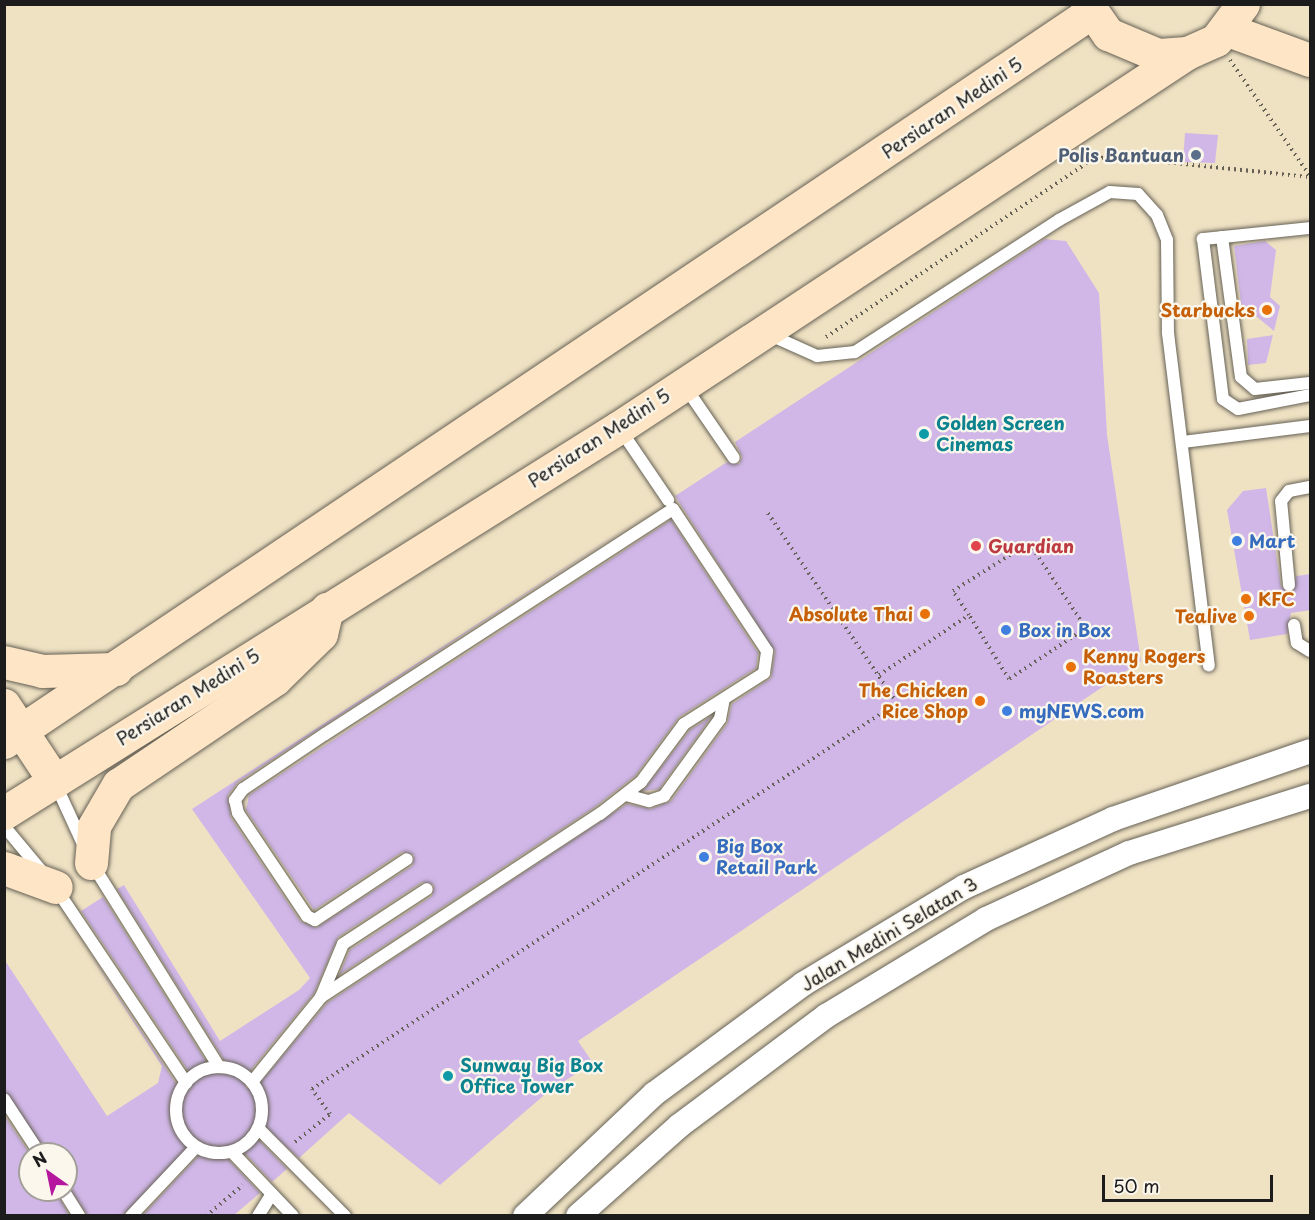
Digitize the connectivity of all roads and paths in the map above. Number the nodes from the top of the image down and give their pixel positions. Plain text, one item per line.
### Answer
1 (1088, 9) edge
2 (1218, 32) edge
3 (1311, 60) edge
4 (1311, 176) edge
5 (1311, 228) edge
6 (1222, 237) junction
7 (761, 331) junction
8 (1311, 383) edge
9 (683, 384) junction
10 (1311, 395) edge
11 (1311, 426) edge
12 (618, 428) junction
13 (1183, 442) junction
14 (734, 458) dead end
15 (1311, 487) edge
16 (668, 500) dead end
17 (768, 513) dead end
18 (1289, 585) dead end
19 (327, 609) junction
20 (969, 615) junction
21 (1294, 625) dead end
22 (1311, 651) edge
23 (4, 662) edge
24 (1209, 665) dead end
25 (120, 669) junction
26 (879, 675) junction
27 (724, 699) junction
28 (10, 726) edge
29 (1311, 751) edge
30 (55, 782) junction
31 (626, 795) junction
32 (1311, 796) edge
33 (4, 813) edge
34 (4, 826) edge
35 (407, 859) dead end
36 (92, 862) junction
37 (4, 868) edge
38 (56, 887) junction
39 (427, 888) dead end
40 (321, 997) junction
41 (219, 1067) junction
42 (252, 1082) junction
43 (186, 1083) junction
44 (4, 1099) edge
45 (258, 1128) junction
46 (32, 1142) edge
47 (196, 1147) junction
48 (286, 1149) dead end
49 (232, 1152) junction
50 (251, 1179) dead end
51 (272, 1194) junction
52 (71, 1202) edge
53 (79, 1215) edge
54 (131, 1215) edge
55 (206, 1215) edge
56 (258, 1215) edge
57 (293, 1215) edge
58 (345, 1215) edge
59 (525, 1215) edge
60 (578, 1215) edge

1 - 2 street
1 - 25 street, Persiaran Medini 5
2 - 3 street
2 - 4 path
2 - 7 street, Persiaran Medini 5
5 - 6 lane
6 - 8 lane
6 - 10 lane
7 - 9 street, Persiaran Medini 5
7 - 13 lane
9 - 12 street, Persiaran Medini 5
9 - 14 lane
11 - 13 lane
12 - 16 lane
12 - 19 street, Persiaran Medini 5
13 - 24 lane
15 - 18 lane
17 - 26 path
19 - 30 street, Persiaran Medini 5
19 - 36 street
20 - 20 path
20 - 26 path
21 - 22 lane
23 - 25 street
25 - 28 street, Persiaran Medini 5
26 - 48 path
27 - 31 lane
27 - 31 lane
27 - 35 lane
28 - 30 street
29 - 59 street, Jalan Medini Selatan 3
30 - 33 street, Persiaran Medini 5
30 - 36 lane
31 - 40 lane
32 - 60 street, Jalan Medini Selatan 3
34 - 38 lane
36 - 41 lane
37 - 38 street
38 - 43 lane
39 - 40 lane
40 - 42 lane
41 - 42 lane
41 - 43 lane
42 - 45 lane
43 - 47 lane
44 - 46 lane
45 - 49 lane
45 - 58 lane
47 - 49 lane
47 - 54 lane
49 - 51 lane
50 - 55 path
51 - 56 lane
51 - 57 lane
52 - 53 lane

